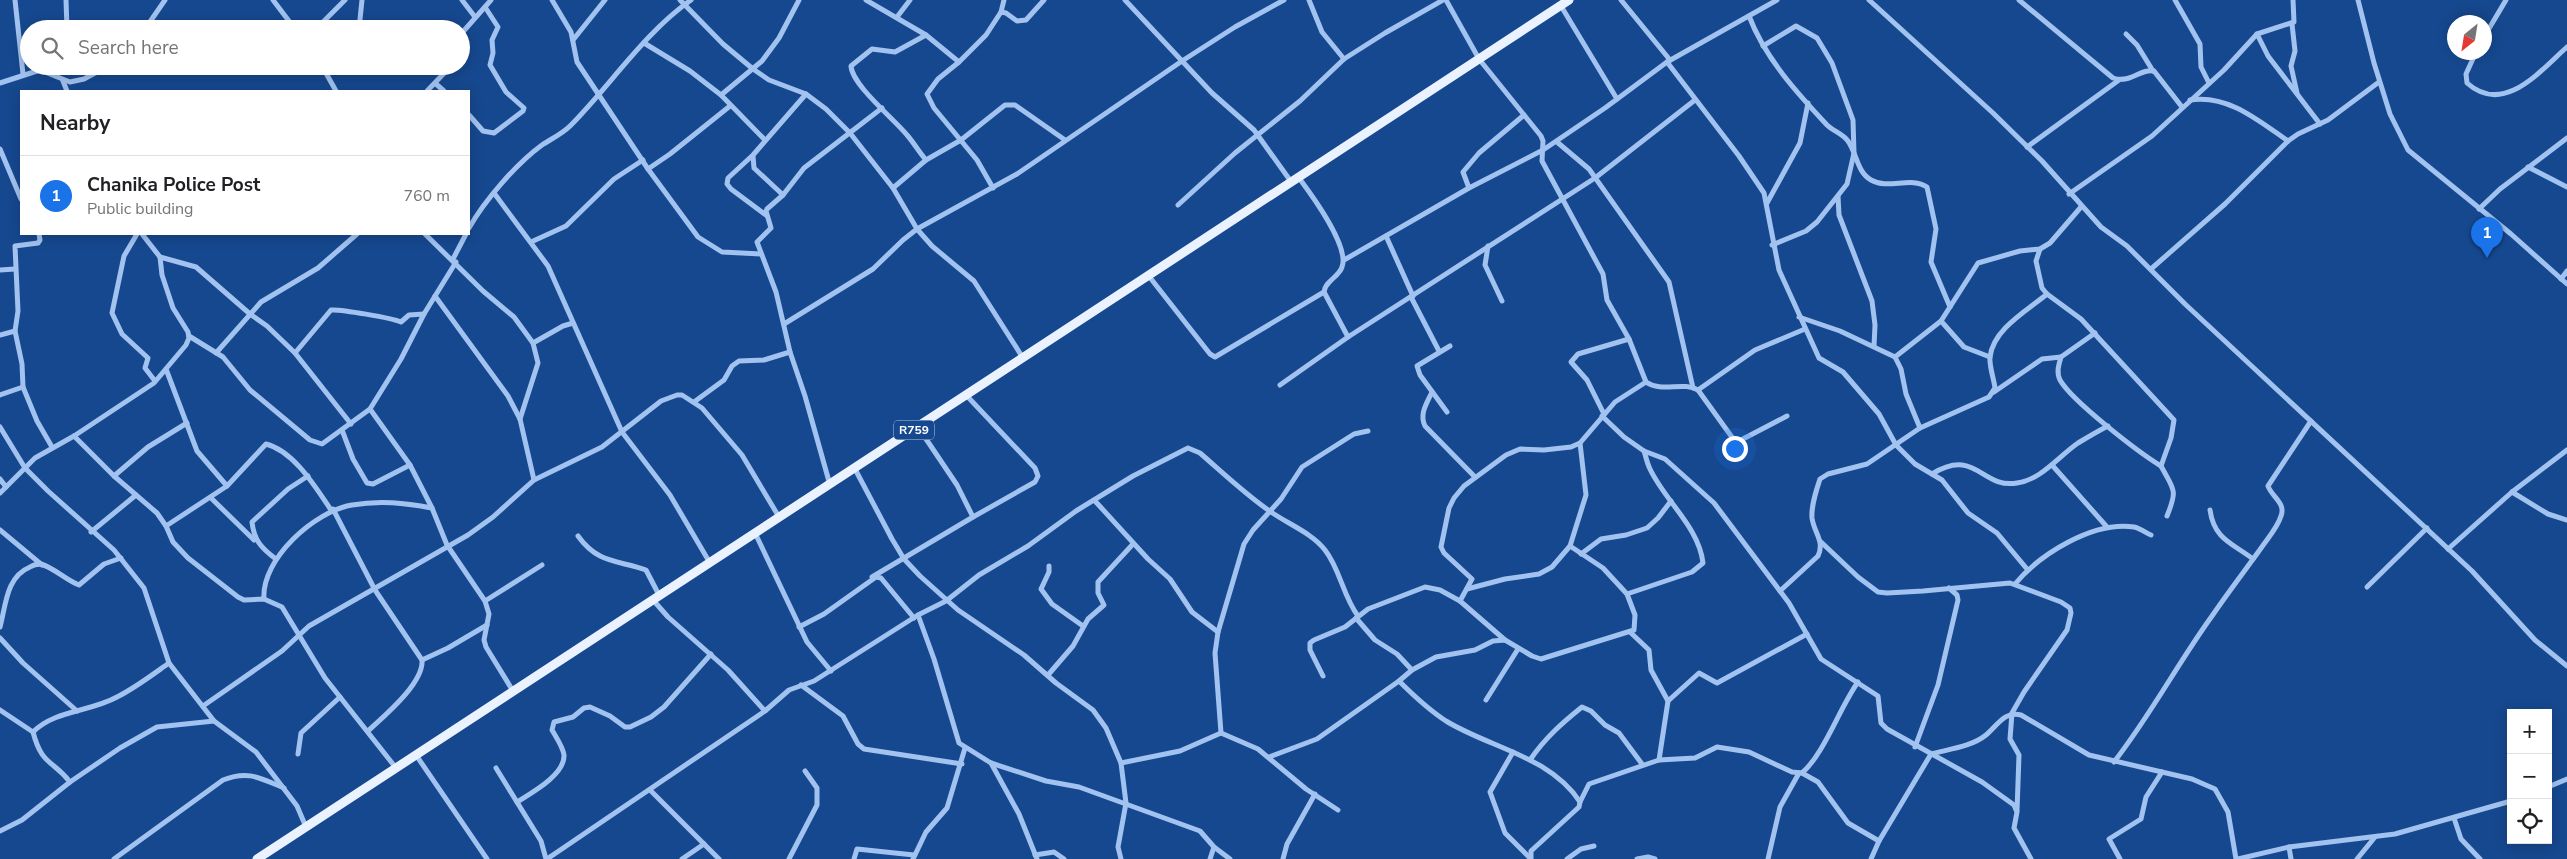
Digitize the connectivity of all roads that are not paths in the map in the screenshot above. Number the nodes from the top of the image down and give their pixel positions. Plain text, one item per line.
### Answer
1 (15, 0) edge
2 (66, 0) edge
3 (165, 0) edge
4 (274, 0) edge
5 (345, 0) edge
6 (362, 0) edge
7 (462, 0) edge
8 (491, 0) edge
9 (552, 0) edge
10 (605, 0) edge
11 (691, 0) edge
12 (799, 0) edge
13 (866, 0) edge
14 (910, 0) edge
15 (1004, 0) edge
16 (1044, 0) edge
17 (1125, 0) edge
18 (1284, 0) edge
19 (1309, 0) edge
20 (1445, 0) edge
21 (1570, 0) edge
22 (1621, 0) edge
23 (1777, 0) edge
24 (2019, 0) edge
25 (2175, 0) edge
26 (2293, 0) edge
27 (2358, 0) edge
28 (2506, 0) edge
29 (1871, 1) edge
30 (682, 2) edge
31 (1560, 6) junction
32 (485, 8) junction
33 (1001, 12) junction
34 (1749, 16) junction
35 (475, 17) junction
36 (897, 17) junction
37 (67, 20) edge
38 (151, 20) edge
39 (288, 20) edge
40 (325, 20) edge
41 (359, 20) edge
42 (470, 23) edge
43 (2292, 24) junction
44 (2492, 24) edge
45 (2126, 34) dead end
46 (2257, 34) junction
47 (926, 35) junction
48 (573, 40) junction
49 (644, 43) junction
50 (20, 46) edge
51 (1763, 46) junction
52 (2567, 47) edge
53 (1344, 59) junction
54 (1479, 59) junction
55 (2472, 60) edge
56 (1182, 61) junction
57 (1669, 61) junction
58 (959, 62) junction
59 (753, 69) junction
60 (2154, 71) junction
61 (20, 75) edge
62 (89, 75) edge
63 (327, 75) edge
64 (444, 75) edge
65 (56, 76) edge
66 (2119, 80) junction
67 (63, 81) junction
68 (2380, 82) junction
69 (0, 83) edge
70 (2209, 83) junction
71 (436, 84) junction
72 (67, 90) edge
73 (335, 90) edge
74 (428, 90) edge
75 (443, 90) edge
76 (806, 94) junction
77 (600, 95) junction
78 (720, 95) junction
79 (2298, 96) junction
80 (1617, 99) junction
81 (1694, 100) junction
82 (2189, 101) junction
83 (1808, 102) junction
84 (730, 106) junction
85 (2182, 107) junction
86 (882, 108) junction
87 (1524, 115) junction
88 (470, 117) edge
89 (2320, 124) junction
90 (850, 134) junction
91 (1259, 136) junction
92 (2567, 138) edge
93 (765, 140) junction
94 (962, 140) junction
95 (1065, 140) junction
96 (2288, 141) junction
97 (1557, 142) junction
98 (2027, 147) junction
99 (0, 149) edge
100 (1543, 150) junction
101 (1854, 153) junction
102 (753, 156) junction
103 (643, 160) junction
104 (926, 160) junction
105 (6, 162) junction
106 (0, 165) edge
107 (2528, 167) junction
108 (648, 169) junction
109 (1595, 178) junction
110 (1296, 180) junction
111 (2567, 187) edge
112 (894, 188) junction
113 (993, 188) junction
114 (1469, 188) junction
115 (494, 192) junction
116 (2069, 194) junction
117 (783, 195) junction
118 (1838, 195) junction
119 (20, 197) edge
120 (1561, 199) junction
121 (1767, 203) junction
122 (1178, 204) dead end
123 (2081, 207) junction
124 (2479, 209) junction
125 (767, 215) junction
126 (470, 227) edge
127 (917, 229) junction
128 (38, 235) edge
129 (136, 235) edge
130 (143, 235) edge
131 (356, 235) edge
132 (426, 235) edge
133 (466, 235) edge
134 (1386, 236) junction
135 (531, 242) junction
136 (1488, 245) junction
137 (1772, 245) junction
138 (2040, 249) junction
139 (761, 254) junction
140 (160, 257) junction
141 (1344, 260) junction
142 (454, 261) junction
143 (15, 269) junction
144 (0, 270) edge
145 (2151, 270) junction
146 (2567, 271) edge
147 (1148, 275) junction
148 (2561, 279) junction
149 (2567, 284) edge
150 (1324, 292) junction
151 (2047, 294) junction
152 (435, 296) junction
153 (1412, 296) junction
154 (1502, 301) dead end
155 (1950, 307) junction
156 (250, 314) junction
157 (424, 314) junction
158 (1799, 317) junction
159 (1941, 321) junction
160 (573, 323) junction
161 (784, 324) junction
162 (1805, 329) junction
163 (15, 331) junction
164 (2095, 333) junction
165 (0, 335) edge
166 (189, 336) junction
167 (1348, 337) junction
168 (1629, 339) junction
169 (533, 343) junction
170 (1450, 346) dead end
171 (1874, 346) junction
172 (1439, 351) junction
173 (790, 352) junction
174 (216, 353) junction
175 (295, 353) junction
176 (1895, 357) junction
177 (1990, 357) junction
178 (2061, 357) junction
179 (1023, 358) junction
180 (166, 369) junction
181 (155, 381) junction
182 (1646, 382) junction
183 (1280, 385) dead end
184 (23, 387) junction
185 (1696, 389) junction
186 (1432, 392) junction
187 (1994, 392) junction
188 (0, 395) edge
189 (966, 395) junction
190 (694, 402) junction
191 (370, 409) junction
192 (1447, 412) dead end
193 (1603, 415) junction
194 (1786, 416) dead end
195 (520, 419) junction
196 (2311, 421) junction
197 (188, 423) junction
198 (351, 424) junction
199 (2108, 426) junction
200 (0, 427) edge
201 (918, 427) junction
202 (1920, 428) junction
203 (342, 430) junction
204 (1368, 431) dead end
205 (622, 432) junction
206 (74, 436) junction
207 (1580, 443) junction
208 (1896, 446) junction
209 (52, 448) junction
210 (2567, 450) edge
211 (1644, 451) junction
212 (410, 465) junction
213 (2052, 465) junction
214 (2161, 466) junction
215 (26, 468) junction
216 (856, 469) junction
217 (1932, 474) junction
218 (114, 476) junction
219 (308, 476) junction
220 (1475, 477) junction
221 (0, 479) edge
222 (534, 480) junction
223 (830, 485) junction
224 (227, 486) junction
225 (6, 487) junction
226 (2512, 492) junction
227 (0, 493) edge
228 (136, 495) junction
229 (211, 498) junction
230 (1095, 501) junction
231 (1671, 501) junction
232 (432, 508) junction
233 (332, 510) junction
234 (2210, 510) dead end
235 (1271, 512) junction
236 (2167, 516) dead end
237 (779, 517) junction
238 (973, 517) junction
239 (2567, 520) edge
240 (166, 526) junction
241 (2108, 527) junction
242 (2427, 528) junction
243 (0, 530) edge
244 (91, 532) junction
245 (756, 534) junction
246 (2151, 535) dead end
247 (578, 536) dead end
248 (1821, 542) junction
249 (1133, 544) junction
250 (448, 545) junction
251 (1570, 546) junction
252 (2448, 549) junction
253 (264, 550) junction
254 (1581, 554) junction
255 (120, 558) junction
256 (276, 559) junction
257 (904, 559) junction
258 (2253, 559) junction
259 (710, 563) junction
260 (42, 565) junction
261 (542, 565) dead end
262 (1049, 566) dead end
263 (2027, 570) junction
264 (872, 578) junction
265 (2015, 584) junction
266 (2368, 587) dead end
267 (1948, 588) junction
268 (1467, 589) junction
269 (375, 590) junction
270 (1780, 591) junction
271 (1627, 594) junction
272 (656, 598) junction
273 (264, 599) junction
274 (484, 601) junction
275 (946, 601) junction
276 (1460, 601) junction
277 (916, 617) junction
278 (1357, 617) junction
279 (487, 624) junction
280 (1083, 626) junction
281 (0, 627) edge
282 (799, 627) junction
283 (1218, 632) junction
284 (1630, 632) junction
285 (1807, 634) junction
286 (299, 635) junction
287 (0, 638) edge
288 (1505, 640) junction
289 (1518, 649) junction
290 (710, 654) junction
291 (422, 660) junction
292 (169, 664) junction
293 (2567, 666) edge
294 (1412, 670) junction
295 (831, 671) junction
296 (1048, 675) junction
297 (1322, 676) dead end
298 (1398, 681) junction
299 (1858, 682) junction
300 (801, 685) junction
301 (514, 692) junction
302 (340, 697) junction
303 (1486, 700) dead end
304 (1668, 701) junction
305 (203, 706) junction
306 (0, 710) edge
307 (77, 711) junction
308 (765, 711) junction
309 (2012, 713) junction
310 (214, 721) junction
311 (33, 732) junction
312 (368, 732) junction
313 (1221, 733) junction
314 (1915, 746) junction
315 (965, 748) junction
316 (1514, 752) junction
317 (298, 754) dead end
318 (1931, 754) junction
319 (416, 755) junction
320 (1269, 757) junction
321 (1530, 760) junction
322 (1659, 760) junction
323 (2114, 762) junction
324 (991, 763) junction
325 (1121, 763) junction
326 (962, 764) junction
327 (1642, 764) junction
328 (397, 768) junction
329 (496, 768) dead end
330 (805, 771) dead end
331 (2162, 772) junction
332 (1800, 773) junction
333 (2567, 778) edge
334 (70, 782) junction
335 (2552, 785) edge
336 (284, 788) junction
337 (650, 790) junction
338 (1315, 794) junction
339 (517, 802) junction
340 (1580, 802) junction
341 (2507, 802) edge
342 (1126, 803) junction
343 (1338, 810) dead end
344 (2017, 812) junction
345 (2454, 818) junction
346 (306, 828) junction
347 (0, 831) edge
348 (2375, 836) junction
349 (1879, 841) junction
350 (704, 844) junction
351 (1594, 846) dead end
352 (1214, 847) junction
353 (2289, 847) junction
354 (913, 857) edge
355 (1036, 857) edge
356 (1530, 858) edge
357 (114, 859) edge
358 (257, 859) edge
359 (487, 859) edge
360 (546, 859) edge
361 (682, 859) edge
362 (719, 859) edge
363 (789, 859) edge
364 (854, 859) edge
365 (1064, 859) edge
366 (1121, 859) edge
367 (1210, 859) edge
368 (1230, 859) edge
369 (1283, 859) edge
370 (1567, 859) edge
371 (1637, 859) edge
372 (1655, 859) edge
373 (1768, 859) edge
374 (1871, 859) edge
375 (2031, 859) edge
376 (2120, 859) edge
377 (2237, 859) edge
378 (2291, 859) edge
379 (2357, 859) edge
380 (2480, 859) edge

1 - 50 street
2 - 37 street
3 - 38 street
4 - 39 street
5 - 40 street
6 - 41 street
7 - 35 street
8 - 32 street
9 - 48 street
10 - 48 street
11 - 30 street
12 - 59 street
13 - 36 street
14 - 36 street
15 - 33 street
16 - 33 street
17 - 56 street
18 - 56 street
19 - 53 street
20 - 53 street
20 - 54 street
21 - 31 main road, R759
22 - 57 street
23 - 34 street
24 - 66 street
25 - 70 street
26 - 43 street
27 - 68 street
28 - 44 street
29 - 98 street
30 - 49 street
30 - 59 street
31 - 54 main road, R759
31 - 80 street
32 - 35 street
32 - 88 street
33 - 58 street
34 - 51 street
34 - 57 street
35 - 42 street
36 - 47 street
43 - 46 street
43 - 79 street
45 - 60 street
46 - 70 street
46 - 79 street
47 - 58 street
47 - 86 street
48 - 77 street
49 - 77 street
49 - 78 street
51 - 83 street
51 - 101 street
52 - 55 street
53 - 91 street
54 - 87 street
54 - 110 main road, R759
56 - 91 street
56 - 95 street
57 - 80 street
57 - 81 street
58 - 94 street
59 - 76 street
59 - 78 street
60 - 66 street
60 - 85 street
61 - 69 street
62 - 67 street
63 - 73 street
64 - 71 street
65 - 67 street
66 - 98 street
67 - 72 street
68 - 89 street
68 - 124 street
70 - 82 street
71 - 74 street
71 - 75 street
76 - 90 street
76 - 93 street
77 - 103 street
77 - 115 street
78 - 84 street
79 - 89 street
80 - 97 street
81 - 109 street
81 - 121 street
82 - 85 street
82 - 96 street
83 - 101 street
83 - 121 street
84 - 93 street
84 - 108 street
85 - 116 street
86 - 90 street
86 - 104 street
87 - 100 street
87 - 114 street
89 - 96 street
90 - 112 street
90 - 117 street
91 - 110 street
91 - 122 street
92 - 107 street
93 - 102 street
94 - 95 street
94 - 104 street
94 - 113 street
95 - 113 street
96 - 145 street
97 - 100 street
97 - 109 street
98 - 116 street
99 - 105 street
100 - 114 street
100 - 120 street
101 - 118 street
101 - 155 street
102 - 117 street
102 - 125 street
103 - 108 street
103 - 135 street
104 - 112 street
105 - 106 street
105 - 119 street
107 - 111 street
107 - 124 street
108 - 139 street
109 - 120 street
109 - 185 street
110 - 141 street
110 - 147 main road, R759
112 - 127 street
113 - 127 street
114 - 134 street
115 - 126 street
115 - 135 street
116 - 123 street
117 - 125 street
118 - 137 street
118 - 171 street
120 - 136 street
120 - 168 street
121 - 137 street
123 - 138 street
123 - 145 street
124 - 148 street
125 - 139 street
127 - 161 street
127 - 179 street
128 - 143 street
129 - 181 street
130 - 140 street
131 - 156 street
132 - 142 street
133 - 142 street
134 - 141 street
134 - 153 street
135 - 160 street
136 - 153 street
136 - 154 street
137 - 158 street
138 - 151 street
138 - 155 street
139 - 161 street
140 - 156 street
140 - 166 street
141 - 150 street
142 - 152 street
142 - 169 street
143 - 144 street
143 - 163 street
145 - 196 street
146 - 148 street
147 - 150 street
147 - 179 main road, R759
148 - 149 street
150 - 167 street
151 - 164 street
151 - 177 street
152 - 157 street
152 - 195 street
153 - 167 street
153 - 172 street
155 - 159 street
156 - 174 street
156 - 175 street
157 - 175 street
157 - 191 street
158 - 162 street
158 - 171 street
159 - 176 street
159 - 177 street
160 - 169 street
160 - 205 street
161 - 173 street
162 - 185 street
162 - 208 street
163 - 165 street
163 - 184 street
164 - 178 street
164 - 214 street
166 - 174 street
166 - 180 street
167 - 183 street
168 - 182 street
168 - 193 street
169 - 195 street
170 - 172 street
171 - 176 street
172 - 186 street
173 - 190 street
173 - 223 street
174 - 203 street
175 - 198 street
176 - 202 street
177 - 187 street
178 - 187 street
178 - 199 street
179 - 189 main road, R759
180 - 181 street
180 - 197 street
181 - 206 street
182 - 185 street
182 - 193 street
184 - 188 street
184 - 209 street
185 - 194 street
186 - 192 street
186 - 220 street
187 - 202 street
189 - 201 main road, R759
189 - 238 street
190 - 205 street
190 - 237 street
191 - 198 street
191 - 212 street
193 - 207 street
193 - 211 street
195 - 222 street
196 - 242 street
196 - 258 street
197 - 218 street
197 - 224 street
198 - 203 street
199 - 213 street
199 - 214 street
200 - 215 street
201 - 216 main road, R759
201 - 238 street
202 - 208 street
203 - 212 street
204 - 235 street
205 - 222 street
205 - 259 street
206 - 209 street
206 - 218 street
207 - 220 street
207 - 251 street
208 - 217 street
208 - 248 street
209 - 215 street
210 - 226 street
211 - 231 street
211 - 270 street
212 - 232 street
213 - 217 street
213 - 241 street
214 - 236 street
215 - 225 street
215 - 244 street
216 - 223 main road, R759
216 - 257 street
217 - 263 street
218 - 228 street
219 - 224 street
219 - 233 street
219 - 253 street
220 - 268 street
221 - 225 street
222 - 250 street
223 - 237 main road, R759
224 - 229 street
225 - 227 street
226 - 239 street
226 - 252 street
228 - 240 street
228 - 244 street
229 - 240 street
229 - 253 street
230 - 235 street
230 - 249 street
230 - 275 street
231 - 254 street
231 - 271 street
232 - 233 street
232 - 250 street
233 - 256 street
233 - 269 street
234 - 258 street
235 - 278 street
235 - 283 street
237 - 245 main road, R759
238 - 257 street
240 - 273 street
241 - 246 street
241 - 263 street
242 - 252 street
242 - 266 street
243 - 260 street
244 - 255 street
245 - 259 main road, R759
245 - 282 street
247 - 272 street
248 - 267 street
248 - 270 street
249 - 280 street
249 - 283 street
250 - 269 street
250 - 274 street
251 - 254 street
251 - 268 street
252 - 293 street
253 - 256 street
254 - 271 street
255 - 260 street
255 - 292 street
256 - 273 street
257 - 264 street
257 - 275 street
258 - 323 street
259 - 272 main road, R759
260 - 281 street
261 - 274 street
262 - 280 street
263 - 265 street
264 - 277 street
264 - 282 street
265 - 267 street
265 - 309 street
267 - 314 street
268 - 276 street
269 - 286 street
269 - 291 street
270 - 285 street
271 - 284 street
272 - 290 street
272 - 301 main road, R759
273 - 286 street
274 - 279 street
275 - 277 street
275 - 296 street
276 - 278 street
276 - 288 street
277 - 295 street
277 - 315 street
278 - 294 street
278 - 297 street
279 - 291 street
279 - 301 street
280 - 296 street
282 - 295 street
283 - 313 street
284 - 289 street
284 - 304 street
285 - 299 street
285 - 304 street
286 - 302 street
286 - 305 street
287 - 307 street
288 - 289 street
288 - 294 street
289 - 303 street
290 - 308 street
290 - 339 street
291 - 312 street
292 - 305 street
292 - 307 street
294 - 298 street
295 - 300 street
296 - 325 street
298 - 316 street
298 - 320 street
299 - 314 street
299 - 332 street
300 - 308 street
300 - 326 street
301 - 319 main road, R759
302 - 312 street
302 - 317 street
304 - 322 street
305 - 310 street
306 - 311 street
307 - 311 street
308 - 337 street
309 - 318 street
309 - 323 street
309 - 344 street
310 - 334 street
310 - 336 street
311 - 334 street
312 - 328 street
313 - 320 street
313 - 325 street
314 - 318 street
315 - 324 street
315 - 326 street
316 - 321 street
316 - 356 street
318 - 344 street
318 - 349 street
319 - 328 main road, R759
319 - 359 street
320 - 338 street
321 - 327 street
321 - 340 street
322 - 327 street
322 - 332 street
323 - 331 street
324 - 342 street
324 - 355 street
325 - 342 street
326 - 354 street
327 - 340 street
328 - 346 main road, R759
329 - 339 street
330 - 363 street
331 - 376 street
331 - 377 street
332 - 349 street
332 - 373 street
333 - 335 street
334 - 347 street
336 - 346 street
336 - 357 street
337 - 350 street
337 - 360 street
338 - 343 street
338 - 369 street
339 - 360 street
340 - 356 street
341 - 345 street
342 - 352 street
342 - 366 street
344 - 375 street
345 - 348 street
345 - 380 street
346 - 358 main road, R759
348 - 353 street
348 - 379 street
349 - 374 street
350 - 361 street
350 - 362 street
351 - 370 street
352 - 367 street
352 - 368 street
353 - 377 street
353 - 378 street
354 - 364 street
355 - 365 street
371 - 372 street

